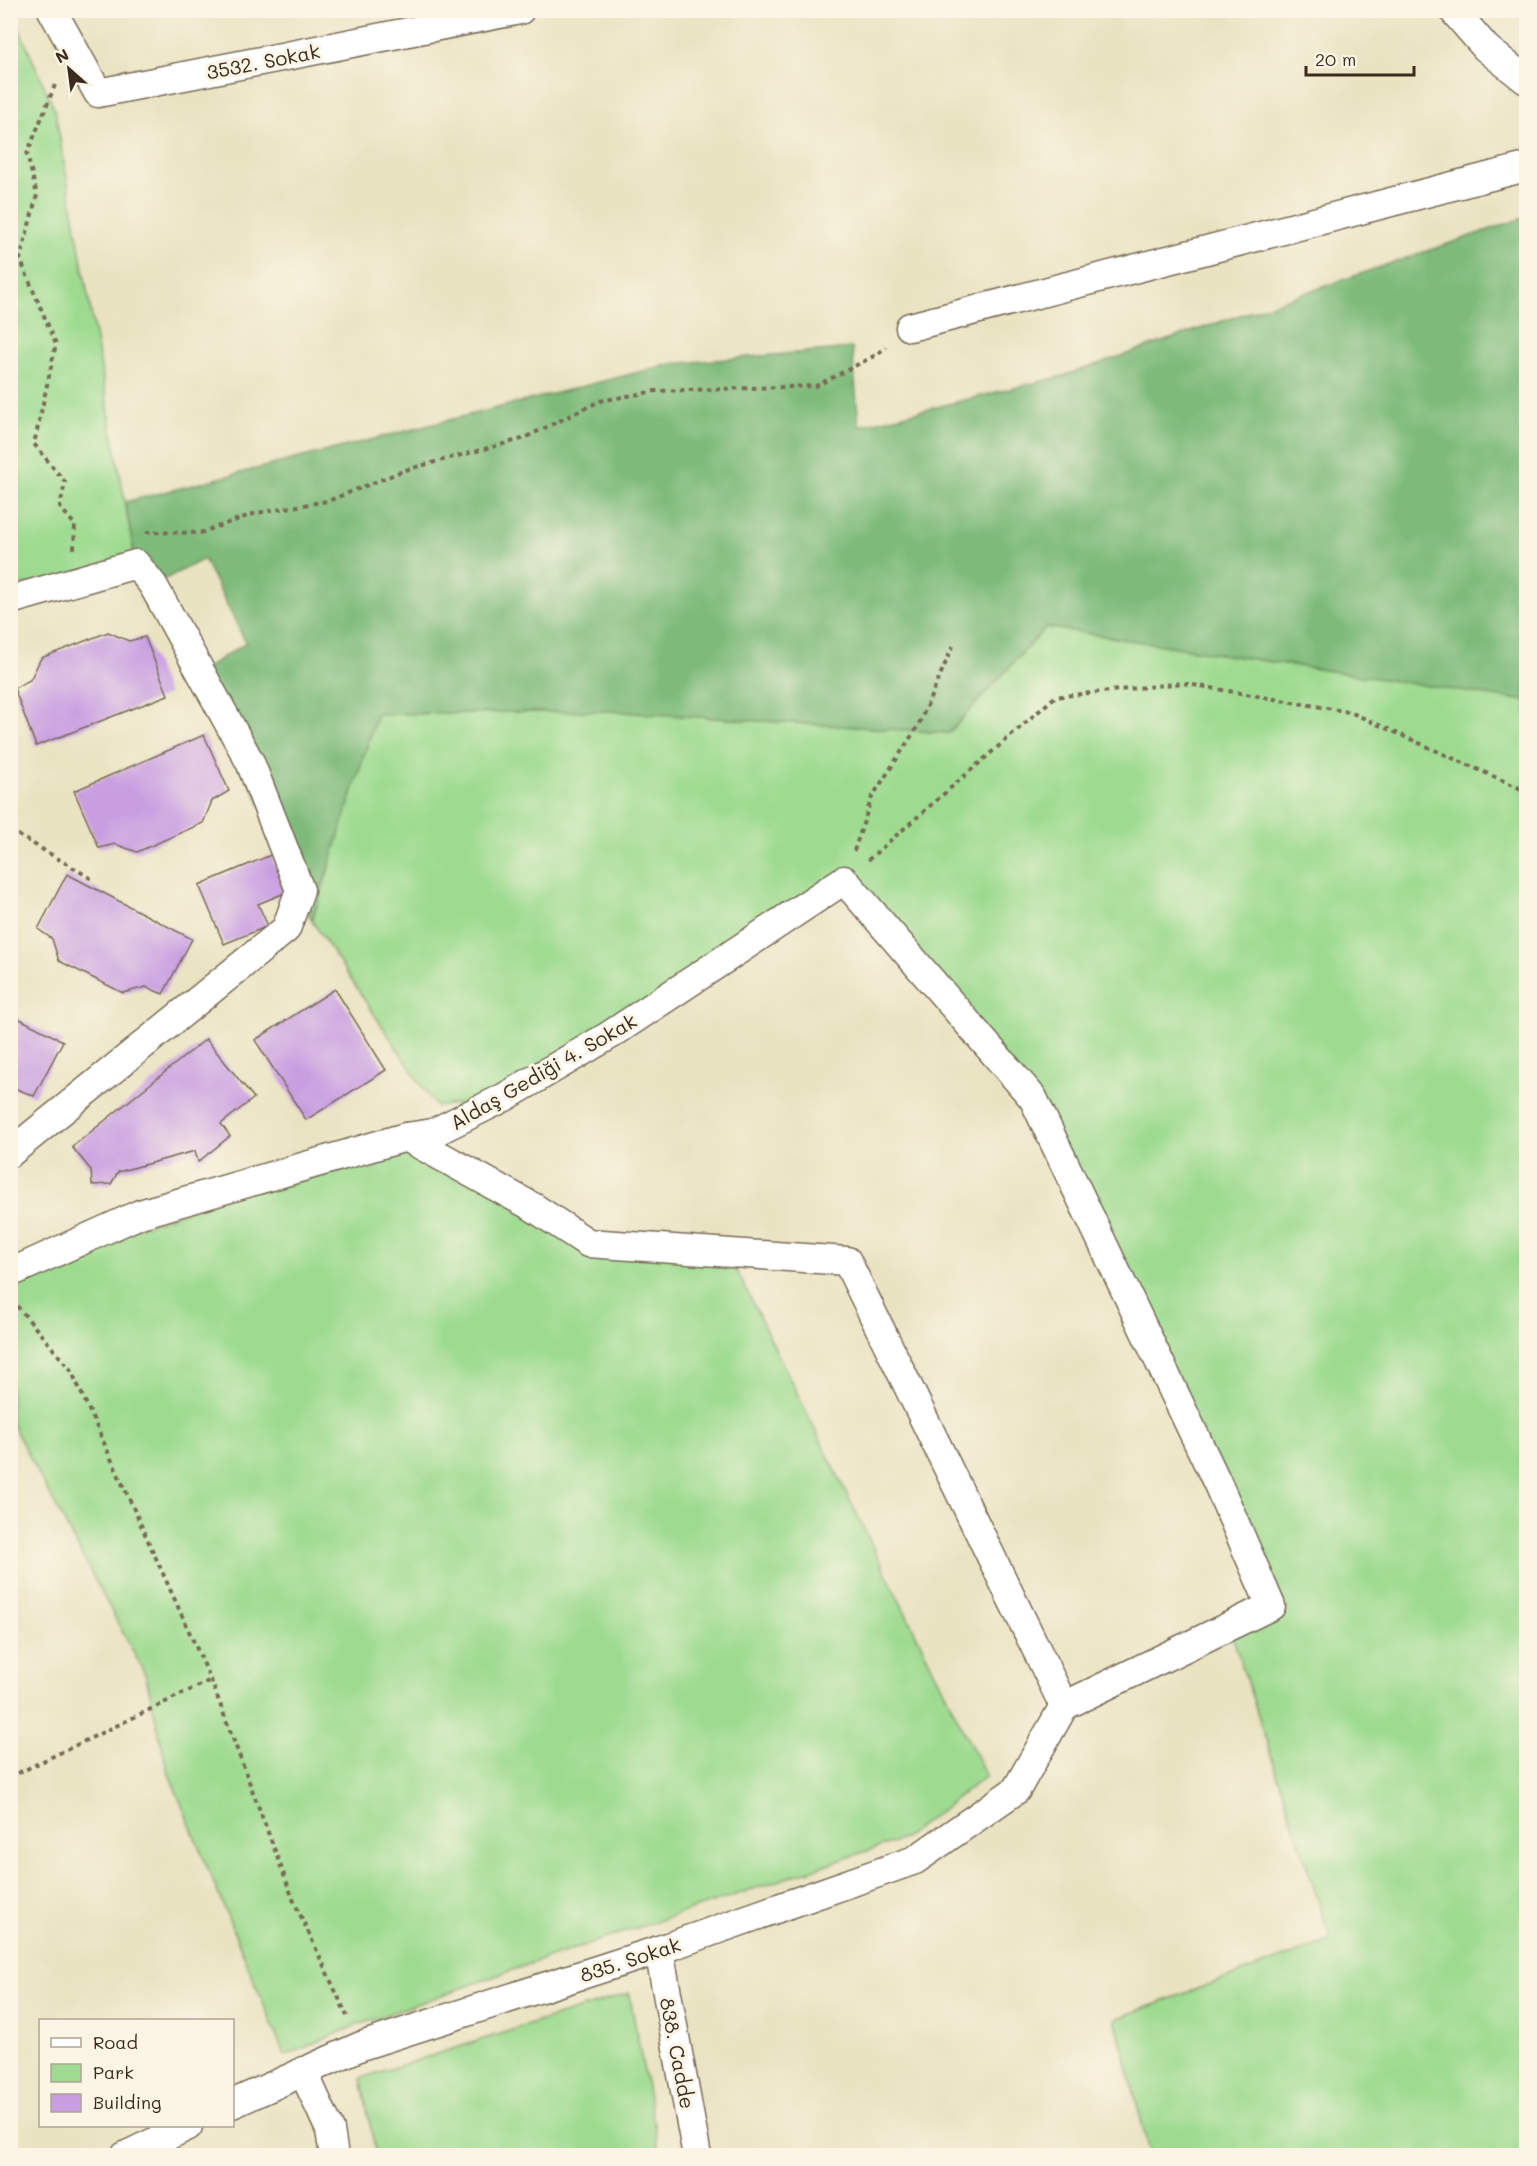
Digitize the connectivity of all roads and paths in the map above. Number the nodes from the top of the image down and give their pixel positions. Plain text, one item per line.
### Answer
1 (52, 10) edge
2 (520, 10) edge
3 (1453, 10) edge
4 (72, 46) junction
5 (1527, 80) edge
6 (1527, 167) edge
7 (910, 327) joint
8 (140, 533) dead end
9 (85, 542) dead end
10 (74, 544) junction
11 (78, 582) junction
12 (10, 600) edge
13 (953, 646) dead end
14 (1527, 791) edge
15 (10, 830) edge
16 (92, 879) dead end
17 (844, 880) junction
18 (406, 1137) junction
19 (10, 1153) edge
20 (10, 1273) edge
21 (10, 1298) edge
22 (211, 1680) junction
23 (1064, 1706) junction
24 (10, 1777) edge
25 (659, 1950) junction
26 (361, 2046) junction
27 (303, 2071) junction
28 (234, 2103) edge
29 (186, 2127) edge
30 (125, 2156) edge
31 (334, 2156) edge
32 (697, 2156) edge

1 - 4 street, 3532. Sokak
2 - 4 street, 3532. Sokak
3 - 5 street
4 - 10 path
6 - 7 street
7 - 8 path
9 - 10 path
10 - 11 path
11 - 12 street
11 - 19 street
13 - 17 path
14 - 17 path
15 - 16 path
17 - 18 street, Aldaş Gediği 4. Sokak
17 - 23 street
18 - 20 street, Aldaş Gediği 4. Sokak
18 - 23 street
21 - 22 path
22 - 24 path
22 - 26 path
23 - 25 street, 835. Sokak
25 - 26 street, 835. Sokak
25 - 32 street, 838. Cadde
26 - 27 street, 835. Sokak
27 - 28 street, 835. Sokak
27 - 31 street
29 - 30 street

